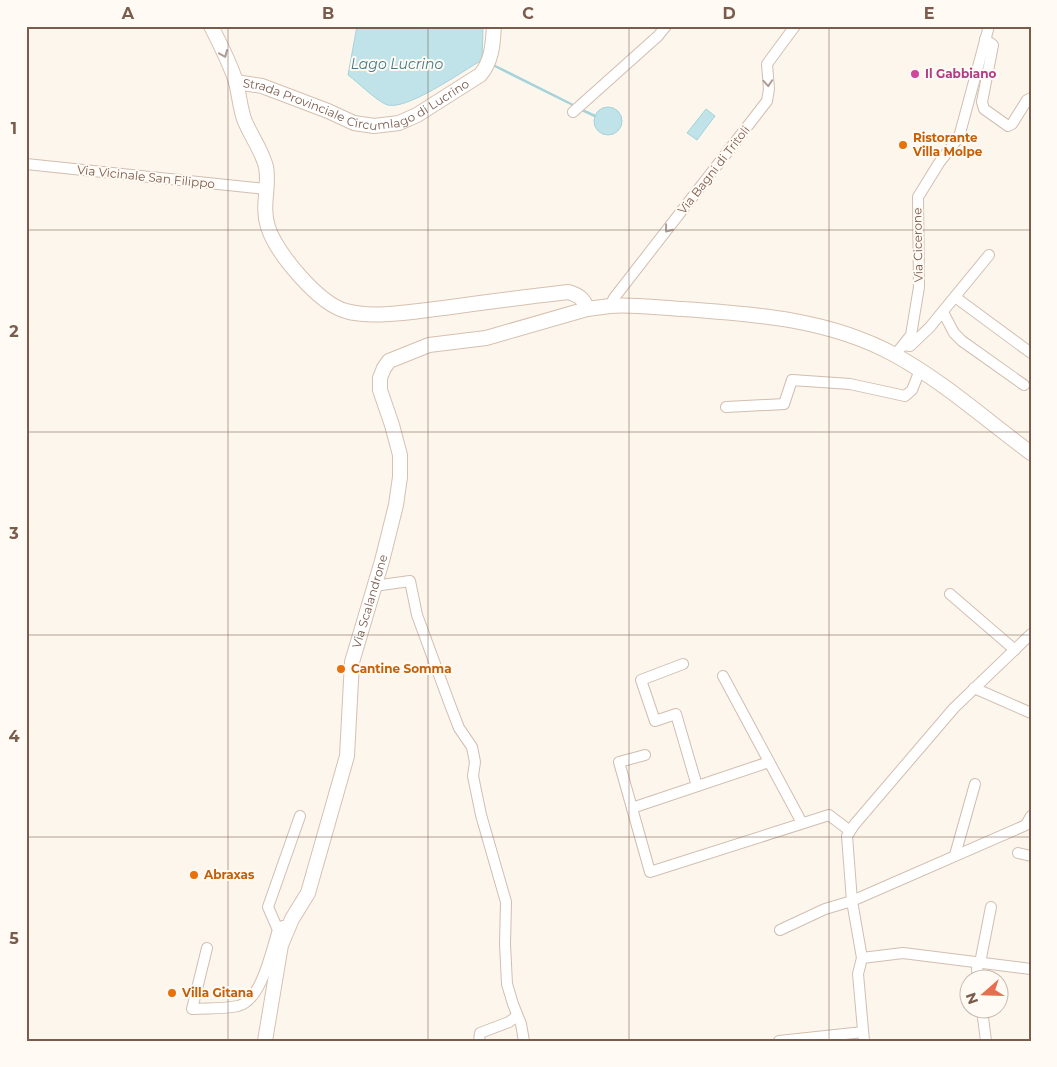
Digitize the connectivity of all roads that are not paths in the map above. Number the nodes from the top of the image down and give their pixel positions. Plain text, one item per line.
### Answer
1 (211, 26) edge
2 (494, 26) edge
3 (666, 26) edge
4 (795, 26) edge
5 (989, 26) edge
6 (986, 39) junction
7 (236, 82) junction
8 (1031, 98) edge
9 (577, 109) dead end
10 (26, 164) edge
11 (266, 189) junction
12 (989, 255) dead end
13 (955, 297) junction
14 (610, 306) junction
15 (587, 309) junction
16 (942, 312) junction
17 (899, 350) junction
18 (1031, 353) edge
19 (920, 370) junction
20 (1024, 385) dead end
21 (726, 407) dead end
22 (1031, 453) edge
23 (374, 586) junction
24 (950, 594) dead end
25 (1031, 634) edge
26 (1015, 650) junction
27 (683, 664) dead end
28 (723, 676) dead end
29 (974, 688) junction
30 (1031, 713) edge
31 (645, 755) dead end
32 (769, 762) junction
33 (975, 784) dead end
34 (697, 786) junction
35 (632, 808) junction
36 (300, 816) dead end
37 (1031, 816) edge
38 (802, 823) junction
39 (850, 831) junction
40 (1018, 853) dead end
41 (955, 855) junction
42 (1031, 856) edge
43 (852, 901) junction
44 (991, 907) dead end
45 (292, 919) junction
46 (278, 930) junction
47 (780, 930) dead end
48 (207, 948) dead end
49 (862, 958) junction
50 (980, 963) junction
51 (1031, 969) edge
52 (977, 970) edge
53 (517, 1016) junction
54 (983, 1020) edge
55 (864, 1036) edge
56 (265, 1041) edge
57 (479, 1041) edge
58 (524, 1041) edge
59 (779, 1041) edge
60 (986, 1041) edge

1 -> 7 street, Strada Provinciale Circumlago di Lucrino
2 - 7 street, Strada Provinciale Circumlago di Lucrino
3 - 9 street
4 -> 14 street, Via Bagni di Tritoli
5 - 6 street, Via Cicerone
6 - 8 street
6 - 17 street, Via Cicerone
7 - 11 street
10 - 11 street, Via Vicinale San Filippo
11 - 15 street
12 - 13 street
13 - 16 street
13 - 18 street
14 - 15 street
14 - 17 street
15 - 23 street, Via Scalandrone
16 - 17 street
16 - 20 street
17 - 19 street
19 - 21 street
19 - 22 street
23 - 45 street, Via Scalandrone
23 - 53 street
24 - 26 street
25 - 26 street
26 - 29 street
27 - 34 street
28 - 32 street
29 - 30 street
29 - 39 street
31 - 35 street
32 - 34 street
32 - 38 street
33 - 41 street
34 - 35 street
35 - 38 street
36 - 46 street
37 - 41 street
38 - 39 street
39 - 43 street
40 - 42 street
41 - 43 street
43 - 47 street
43 - 49 street
44 - 50 street
45 - 46 street
45 - 56 street, Via Scalandrone
46 - 48 street
49 - 50 street
49 - 55 street
50 - 51 street
50 - 52 street
53 - 57 street
53 - 58 street
54 - 60 street
55 - 59 street

